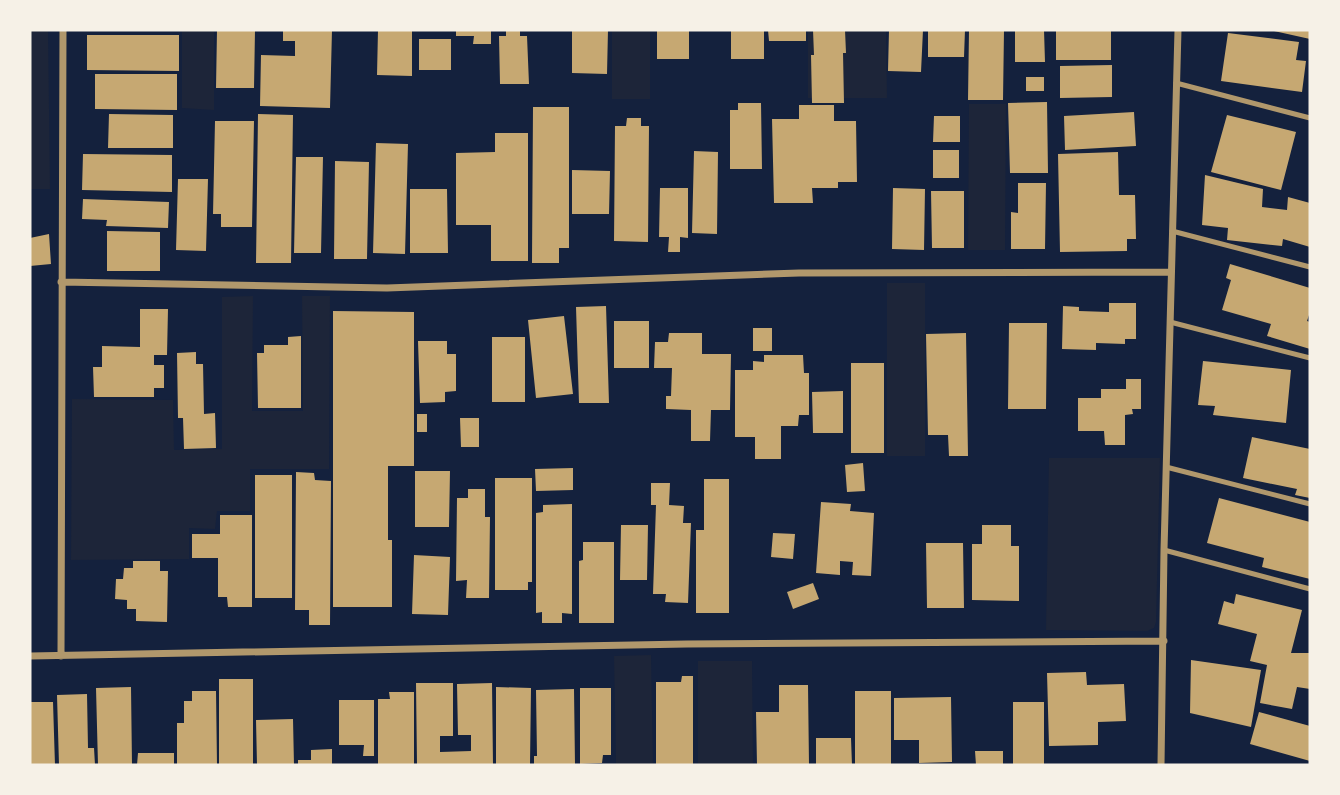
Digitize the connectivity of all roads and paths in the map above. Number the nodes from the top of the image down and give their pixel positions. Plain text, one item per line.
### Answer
1 (63, 30) edge
2 (1178, 30) edge
3 (1176, 83) junction
4 (1310, 118) edge
5 (1172, 231) junction
6 (1310, 267) edge
7 (1171, 272) junction
8 (61, 282) junction
9 (1170, 322) junction
10 (1310, 358) edge
11 (1166, 467) junction
12 (1310, 503) edge
13 (1164, 550) junction
14 (1310, 589) edge
15 (1164, 641) junction
16 (30, 656) edge
17 (61, 656) junction
18 (1161, 765) edge

1 - 8 street
2 - 3 street
3 - 4 lane
3 - 5 street
5 - 6 lane
5 - 7 street
7 - 8 street
7 - 9 street
8 - 17 street
9 - 10 lane
9 - 11 street
11 - 12 lane
11 - 13 street
13 - 14 lane
13 - 15 street
15 - 17 street
15 - 18 street
16 - 17 street

